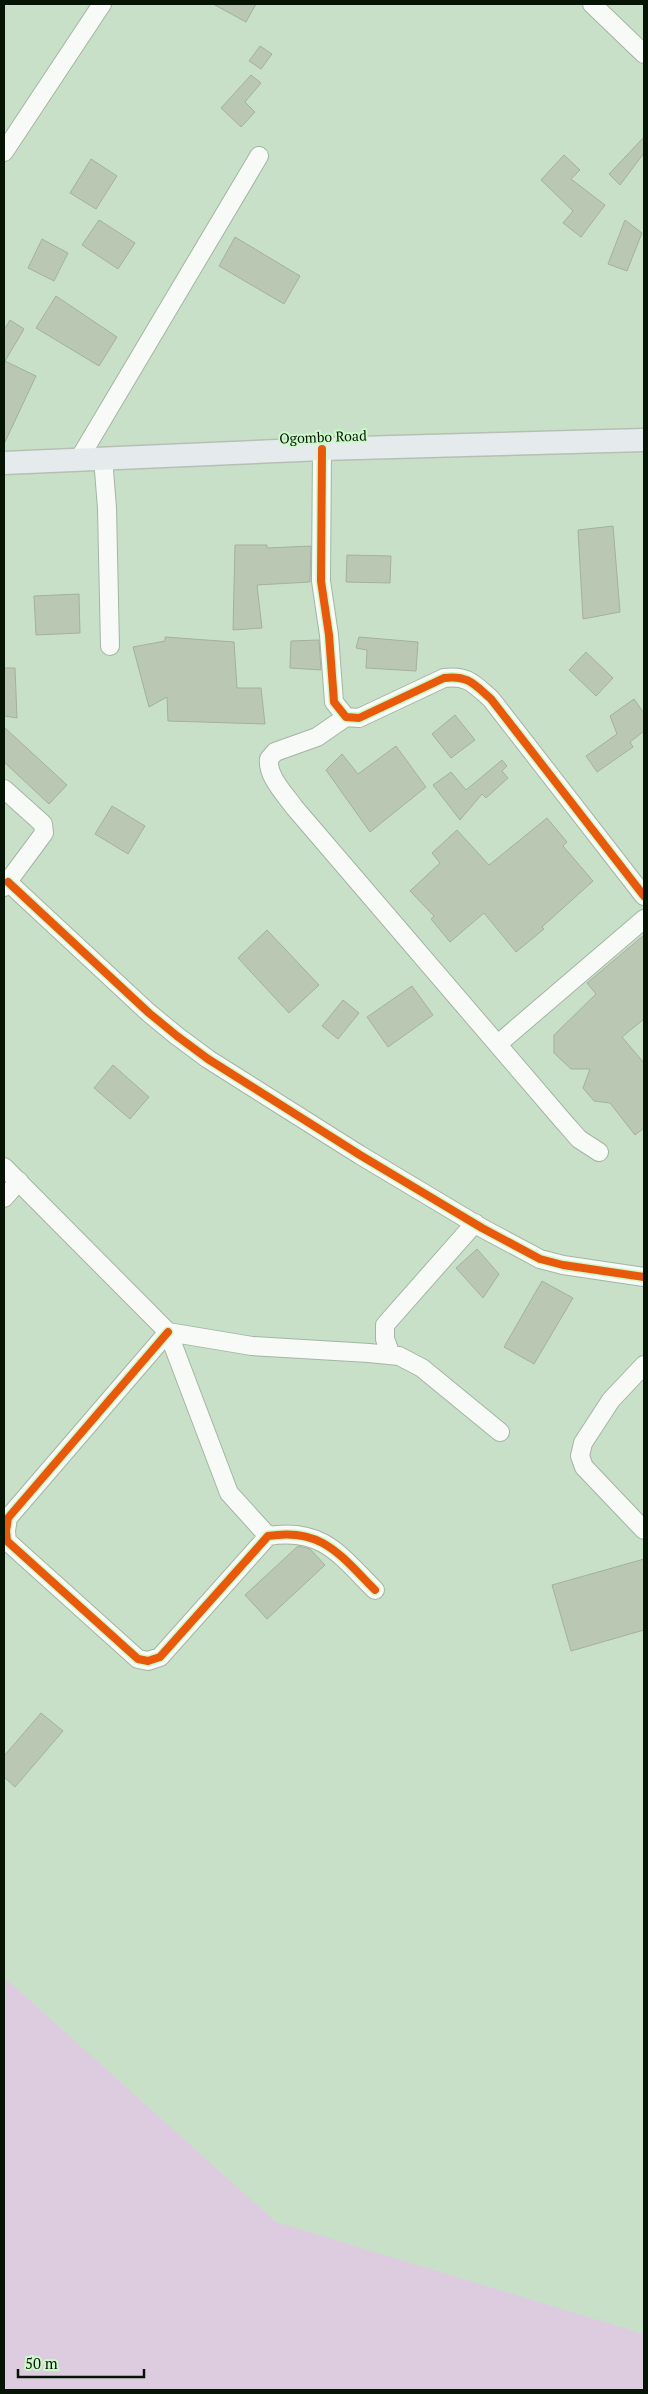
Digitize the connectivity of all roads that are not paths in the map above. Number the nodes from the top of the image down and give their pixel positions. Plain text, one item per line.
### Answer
1 (102, 4) edge
2 (592, 4) edge
3 (644, 54) edge
4 (4, 152) edge
5 (258, 156) dead end
6 (644, 440) edge
7 (322, 449) junction
8 (102, 458) junction
9 (79, 459) junction
10 (4, 464) edge
11 (110, 646) dead end
12 (346, 717) junction
13 (4, 789) edge
14 (6, 885) edge
15 (644, 896) edge
16 (644, 919) edge
17 (498, 1044) junction
18 (599, 1152) dead end
19 (4, 1167) edge
20 (19, 1181) junction
21 (4, 1198) edge
22 (475, 1223) junction
23 (644, 1277) edge
24 (168, 1332) junction
25 (390, 1355) junction
26 (644, 1365) edge
27 (500, 1432) dead end
28 (644, 1530) edge
29 (268, 1536) junction
30 (375, 1590) dead end

1 - 4 street
2 - 3 street
5 - 9 street
6 - 7 main road, Ogombo Road
7 - 8 main road, Ogombo Road
7 - 12 street
8 - 9 main road, Ogombo Road
8 - 11 street
9 - 10 main road, Ogombo Road
12 - 15 street
12 - 17 street
13 - 14 street
14 - 22 street
16 - 17 street
17 - 18 street
19 - 20 street
20 - 21 street
20 - 24 street
22 - 23 street
22 - 25 street
24 - 25 street
24 - 29 street
24 - 29 street
25 - 27 street
26 - 28 street
29 - 30 street

